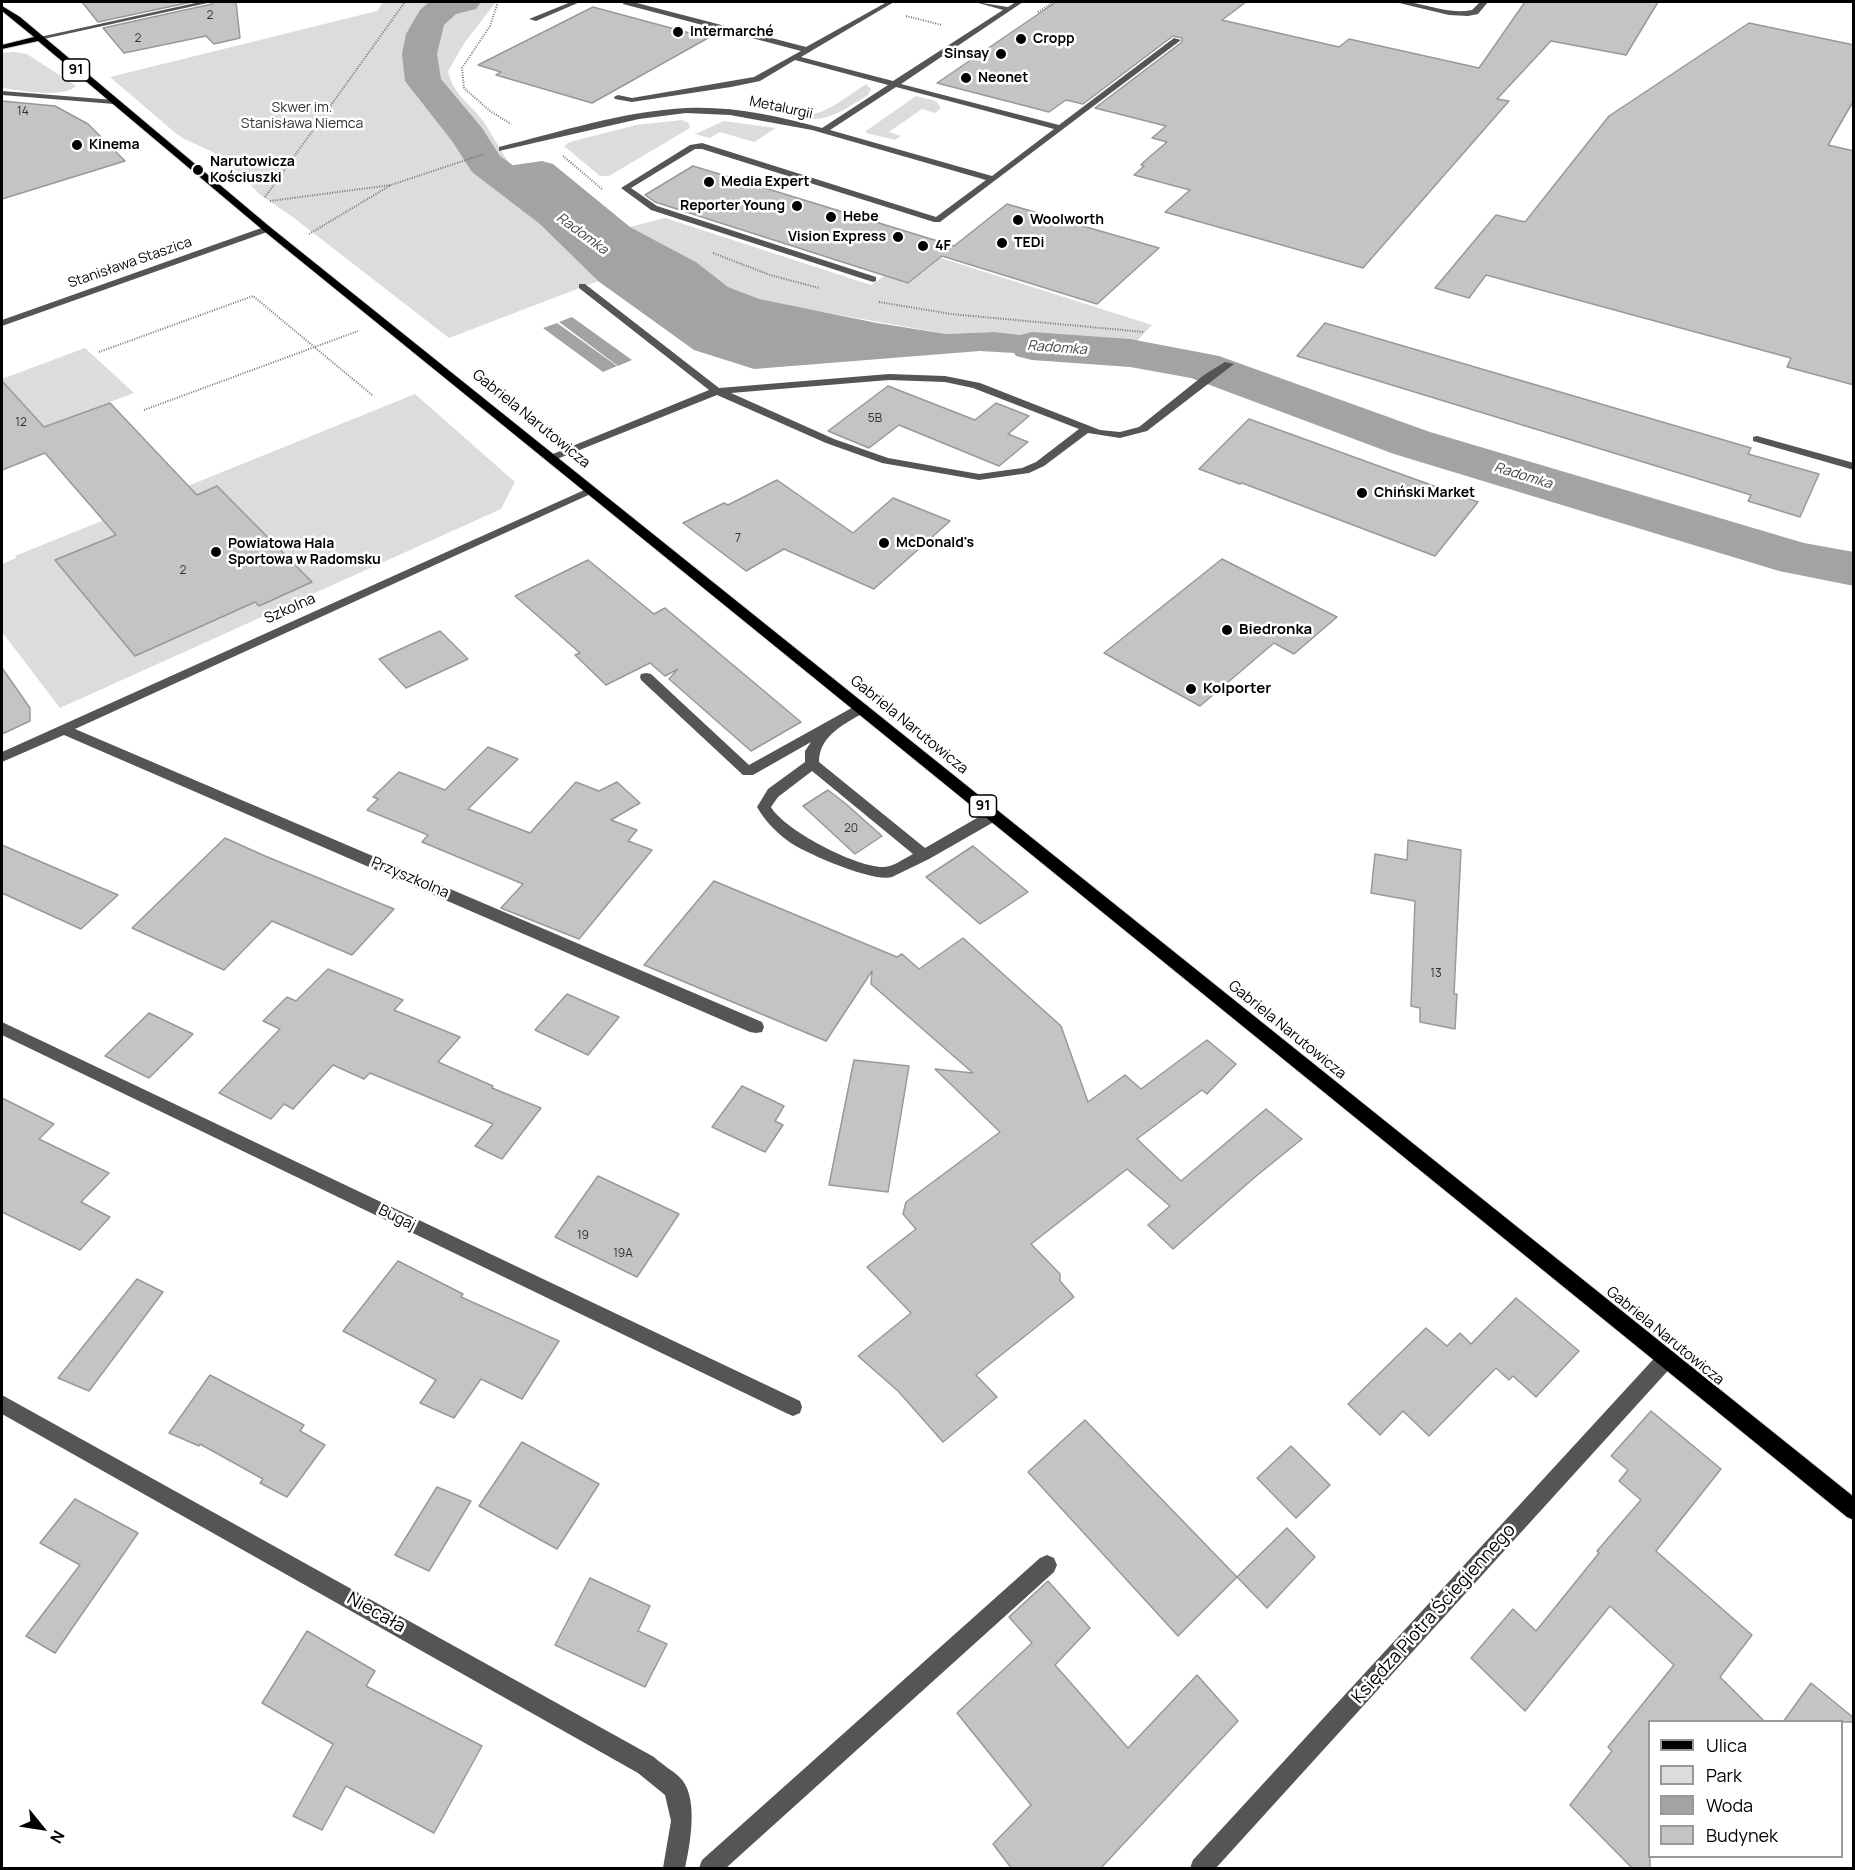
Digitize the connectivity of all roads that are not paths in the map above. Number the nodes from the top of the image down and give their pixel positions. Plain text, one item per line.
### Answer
1 (208, 2) edge
2 (576, 2) edge
3 (626, 2) edge
4 (891, 2) edge
5 (978, 2) edge
6 (1020, 2) edge
7 (1399, 2) edge
8 (1484, 2) edge
9 (2, 8) edge
10 (1009, 9) junction
11 (534, 19) dead end
12 (39, 38) junction
13 (1177, 40) dead end
14 (2, 47) edge
15 (807, 50) junction
16 (795, 58) junction
17 (894, 84) junction
18 (2, 93) edge
19 (618, 97) dead end
20 (114, 102) junction
21 (1060, 128) junction
22 (823, 131) junction
23 (502, 149) dead end
24 (993, 179) junction
25 (267, 229) junction
26 (873, 279) dead end
27 (582, 286) dead end
28 (2, 322) edge
29 (1229, 364) dead end
30 (717, 391) junction
31 (1087, 429) junction
32 (1758, 439) dead end
33 (552, 458) junction
34 (1854, 467) edge
35 (591, 490) junction
36 (646, 677) dead end
37 (862, 708) junction
38 (831, 725) junction
39 (63, 729) junction
40 (2, 757) edge
41 (812, 764) junction
42 (994, 815) junction
43 (924, 855) junction
44 (756, 1027) dead end
45 (2, 1028) edge
46 (1667, 1358) junction
47 (2, 1404) edge
48 (793, 1407) dead end
49 (1854, 1510) edge
50 (1047, 1564) dead end
51 (674, 1869) edge
52 (710, 1869) edge
53 (1201, 1869) edge

1 - 12 street
2 - 11 street
3 - 15 street
4 - 15 street
5 - 10 street
6 - 10 street, Metalurgii
7 - 8 street
9 - 12 main road, Gabriela Narutowicza
10 - 17 street, Metalurgii
12 - 14 main road
12 - 20 main road, Gabriela Narutowicza / 91
13 - 21 street
15 - 16 street
16 - 17 street
16 - 19 street
17 - 21 street
17 - 22 street, Metalurgii
18 - 20 street
20 - 25 main road, Gabriela Narutowicza / 91
21 - 24 street
22 - 23 street, Metalurgii
22 - 24 street
24 - 26 street
25 - 28 street, Stanisława Staszica
25 - 33 main road, Gabriela Narutowicza / 91
27 - 30 street
29 - 31 street
30 - 31 street
30 - 31 street
30 - 33 street
32 - 34 street
33 - 35 main road, Gabriela Narutowicza / 91
35 - 37 main road, Gabriela Narutowicza / 91
35 - 39 street, Szkolna
36 - 38 street
37 - 38 street
37 - 42 main road, Gabriela Narutowicza / 91
38 - 41 street
39 - 40 street, Szkolna
39 - 44 street, Przyszkolna
41 - 43 street
41 - 43 street
42 - 43 street
42 - 46 main road, Gabriela Narutowicza / 91
45 - 48 street, Bugaj
46 - 49 main road, Gabriela Narutowicza / 91
46 - 53 street, Księdza Piotra Ściegiennego
47 - 51 street, Niecała
50 - 52 street

